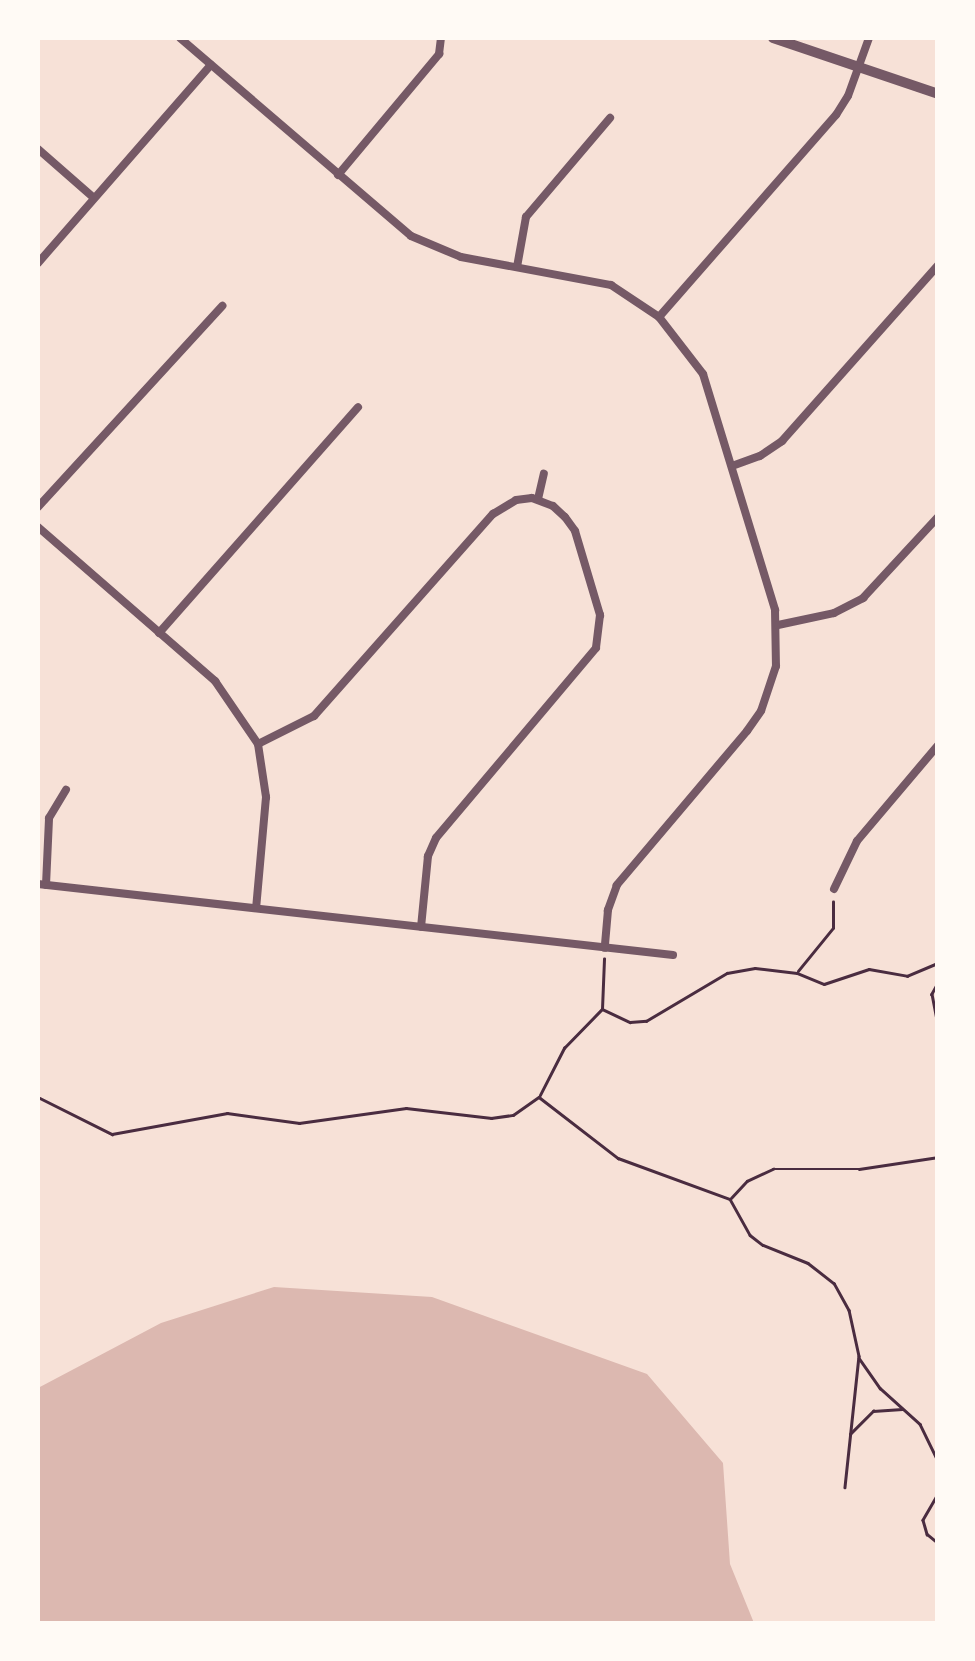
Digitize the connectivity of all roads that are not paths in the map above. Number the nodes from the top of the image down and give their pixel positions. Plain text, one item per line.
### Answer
1 (180, 38) edge
2 (441, 38) edge
3 (772, 38) edge
4 (869, 38) edge
5 (211, 65) junction
6 (860, 66) junction
7 (938, 94) edge
8 (610, 118) dead end
9 (38, 148) edge
10 (338, 174) junction
11 (94, 198) junction
12 (38, 264) edge
13 (938, 265) edge
14 (516, 267) junction
15 (222, 306) dead end
16 (659, 318) junction
17 (358, 407) dead end
18 (732, 466) junction
19 (544, 474) dead end
20 (538, 499) junction
21 (38, 507) edge
22 (938, 517) edge
23 (38, 528) edge
24 (778, 625) junction
25 (159, 633) junction
26 (258, 744) junction
27 (938, 744) edge
28 (66, 790) dead end
29 (42, 884) edge
30 (834, 889) road end
31 (256, 908) junction
32 (421, 927) junction
33 (605, 948) junction
34 (673, 955) dead end

1 - 5 street
2 - 10 street
3 - 6 street
4 - 6 street
5 - 10 street
5 - 11 street
6 - 7 street
6 - 16 street
8 - 14 street
9 - 11 street
10 - 14 street
11 - 12 street
13 - 18 street
14 - 16 street
15 - 21 street
16 - 18 street
17 - 25 street
18 - 24 street
19 - 20 street
20 - 26 street
20 - 32 street
22 - 24 street
23 - 25 street
24 - 33 street
25 - 26 street
26 - 31 street
27 - 30 street
28 - 29 street
29 - 31 street
31 - 32 street
32 - 33 street
33 - 34 street

